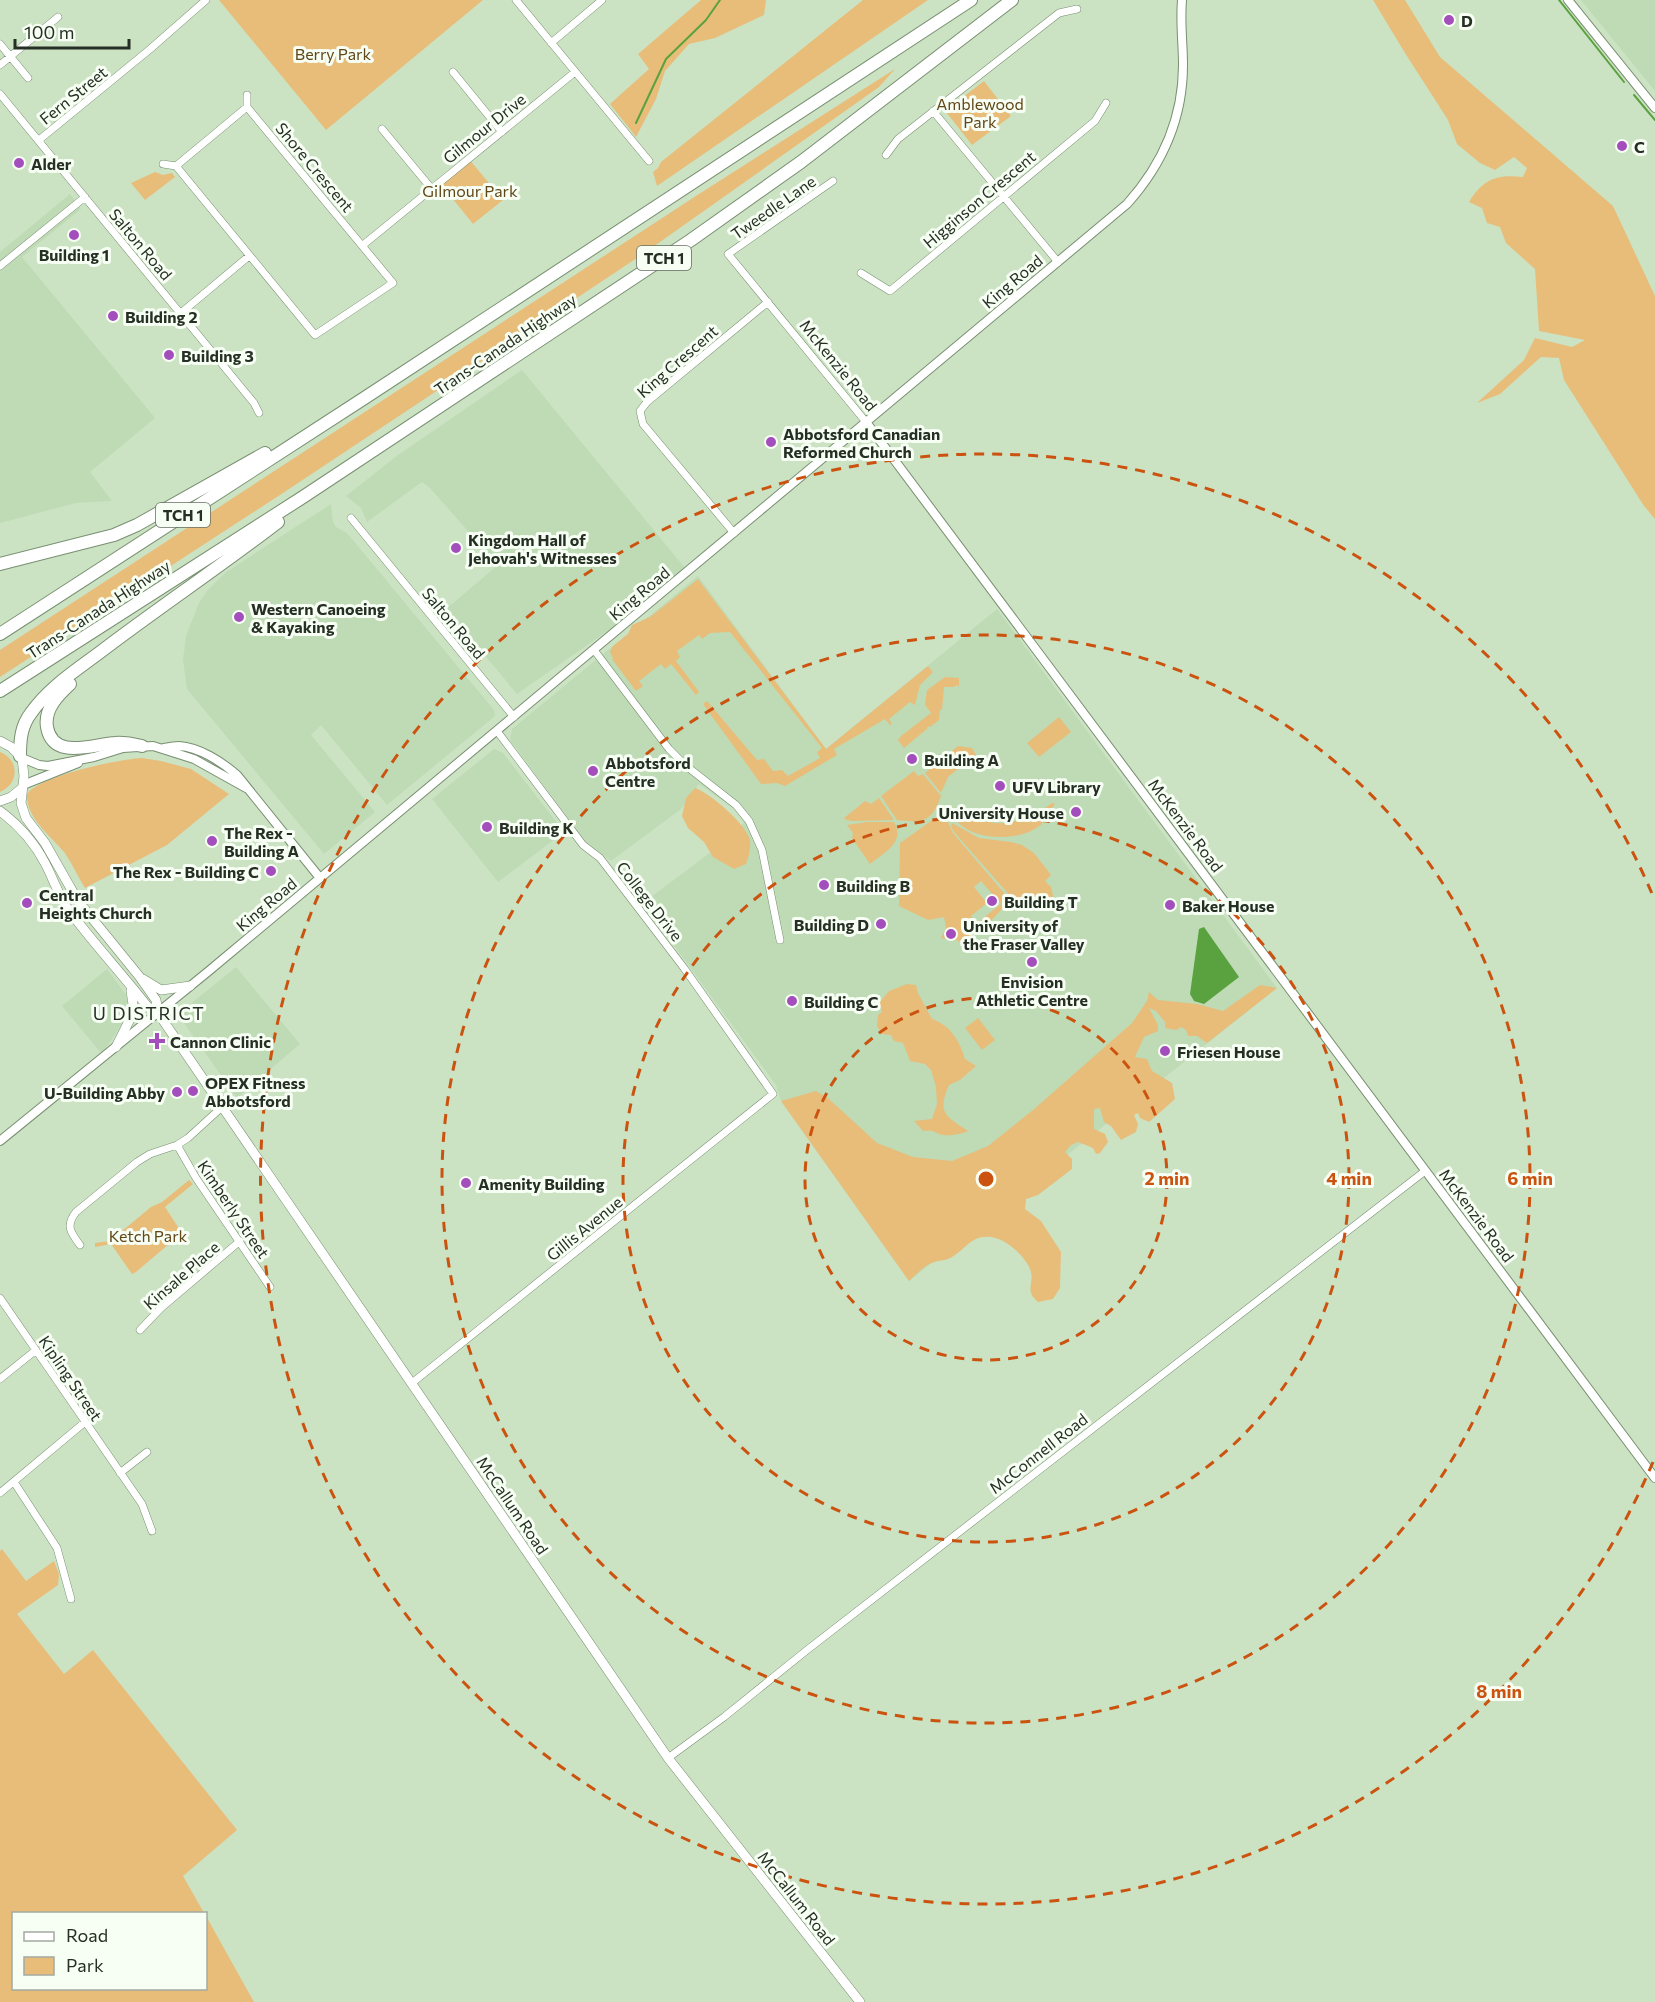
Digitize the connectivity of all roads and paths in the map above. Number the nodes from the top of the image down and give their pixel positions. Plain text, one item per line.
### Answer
1 (206, 0) edge
2 (516, 0) edge
3 (603, 0) edge
4 (971, 0) edge
5 (1012, 0) edge
6 (1182, 0) edge
7 (1568, 0) edge
8 (1077, 9) dead end
9 (58, 17) dead end
10 (551, 43) junction
11 (0, 44) edge
12 (10, 56) junction
13 (0, 64) edge
14 (453, 72) dead end
15 (575, 72) junction
16 (28, 78) dead end
17 (0, 94) edge
18 (247, 95) dead end
19 (1106, 103) dead end
20 (247, 107) junction
21 (1655, 108) edge
22 (933, 111) junction
23 (382, 129) dead end
24 (502, 132) junction
25 (39, 140) junction
26 (886, 155) dead end
27 (649, 161) dead end
28 (163, 164) dead end
29 (176, 166) junction
30 (833, 181) dead end
31 (431, 188) junction
32 (85, 196) junction
33 (1004, 196) junction
34 (363, 245) junction
35 (728, 255) joint
36 (249, 256) junction
37 (1058, 262) junction
38 (0, 266) edge
39 (861, 273) dead end
40 (768, 302) junction
41 (181, 313) junction
42 (366, 397) junction
43 (259, 413) dead end
44 (866, 422) junction
45 (303, 497) junction
46 (351, 518) dead end
47 (734, 533) junction
48 (0, 564) edge
49 (129, 631) junction
50 (0, 634) edge
51 (594, 650) junction
52 (0, 691) edge
53 (514, 717) junction
54 (497, 731) junction
55 (2, 743) edge
56 (142, 746) junction
57 (94, 756) junction
58 (21, 757) junction
59 (22, 786) junction
60 (0, 801) edge
61 (0, 811) edge
62 (320, 878) junction
63 (780, 940) dead end
64 (139, 976) junction
65 (130, 986) junction
66 (190, 986) junction
67 (158, 1013) junction
68 (116, 1047) junction
69 (773, 1094) joint
70 (222, 1107) junction
71 (0, 1141) edge
72 (177, 1144) junction
73 (1425, 1171) junction
74 (240, 1241) junction
75 (80, 1245) dead end
76 (270, 1287) dead end
77 (0, 1298) edge
78 (140, 1330) dead end
79 (36, 1350) junction
80 (0, 1379) edge
81 (412, 1383) junction
82 (85, 1422) junction
83 (147, 1452) dead end
84 (120, 1473) junction
85 (1655, 1478) edge
86 (14, 1482) junction
87 (0, 1493) edge
88 (152, 1531) dead end
89 (71, 1599) dead end
90 (668, 1758) junction
91 (860, 2002) edge

1 - 25 street, Fern Street
2 - 10 street
3 - 10 street
4 - 42 highway, Trans-Canada Highway / TCH 1
5 - 45 highway, Trans-Canada Highway / TCH 1
6 - 37 street, King Road
7 - 21 street
8 - 22 street
9 - 12 street
10 - 15 street
11 - 12 street
12 - 13 street
12 - 16 street
14 - 24 street
15 - 24 street, Gilmour Drive
15 - 27 street
17 - 25 street, Salton Road
18 - 20 street
19 - 33 street, Higginson Crescent
20 - 29 street
20 - 34 street, Shore Crescent
22 - 26 street
22 - 33 street
23 - 31 street
24 - 31 street, Gilmour Drive
25 - 32 street, Salton Road
28 - 29 street
29 - 36 street
30 - 35 street, Tweedle Lane
31 - 34 street, Gilmour Drive
32 - 38 street
32 - 41 street, Salton Road
33 - 37 street
33 - 39 street, Higginson Crescent
34 - 36 street
35 - 40 street, McKenzie Road
36 - 41 street
37 - 44 street, King Road
40 - 44 street, McKenzie Road
40 - 47 street, King Crescent
41 - 43 street, Salton Road
42 - 48 highway
42 - 50 highway, Trans-Canada Highway / TCH 1
44 - 47 street, King Road
44 - 73 street, McKenzie Road
45 - 49 highway
45 - 52 highway, Trans-Canada Highway / TCH 1
46 - 53 street, Salton Road
47 - 51 street, King Road
49 - 56 highway
49 - 58 highway
51 - 53 street, King Road
51 - 63 street
53 - 54 street, King Road
54 - 62 street, King Road
54 - 69 street, College Drive
55 - 58 main road
56 - 57 street
56 - 62 street
57 - 58 street
57 - 59 street
58 - 59 main road, McCallum Road
59 - 60 main road
59 - 64 main road, McCallum Road
61 - 65 main road, McCallum Road
62 - 66 street, King Road
64 - 66 main road
64 - 67 main road, McCallum Road
65 - 67 main road, McCallum Road
65 - 68 main road
66 - 67 street, King Road
67 - 68 street, King Road
67 - 70 main road, McCallum Road
68 - 71 street, King Road
69 - 81 street, Gillis Avenue
70 - 72 street
70 - 81 main road, McCallum Road
72 - 74 street, Kimberly Street
72 - 75 street
73 - 85 street, McKenzie Road
73 - 90 street, McConnell Road
74 - 76 street, Kimberly Street
74 - 78 street, Kinsale Place
77 - 79 street, Kipling Street
79 - 80 street
79 - 82 street, Kipling Street
81 - 90 main road, McCallum Road
82 - 84 street, Kipling Street
82 - 86 street
83 - 84 street
84 - 88 street, Kipling Street
86 - 87 street
86 - 89 street
90 - 91 main road, McCallum Road

